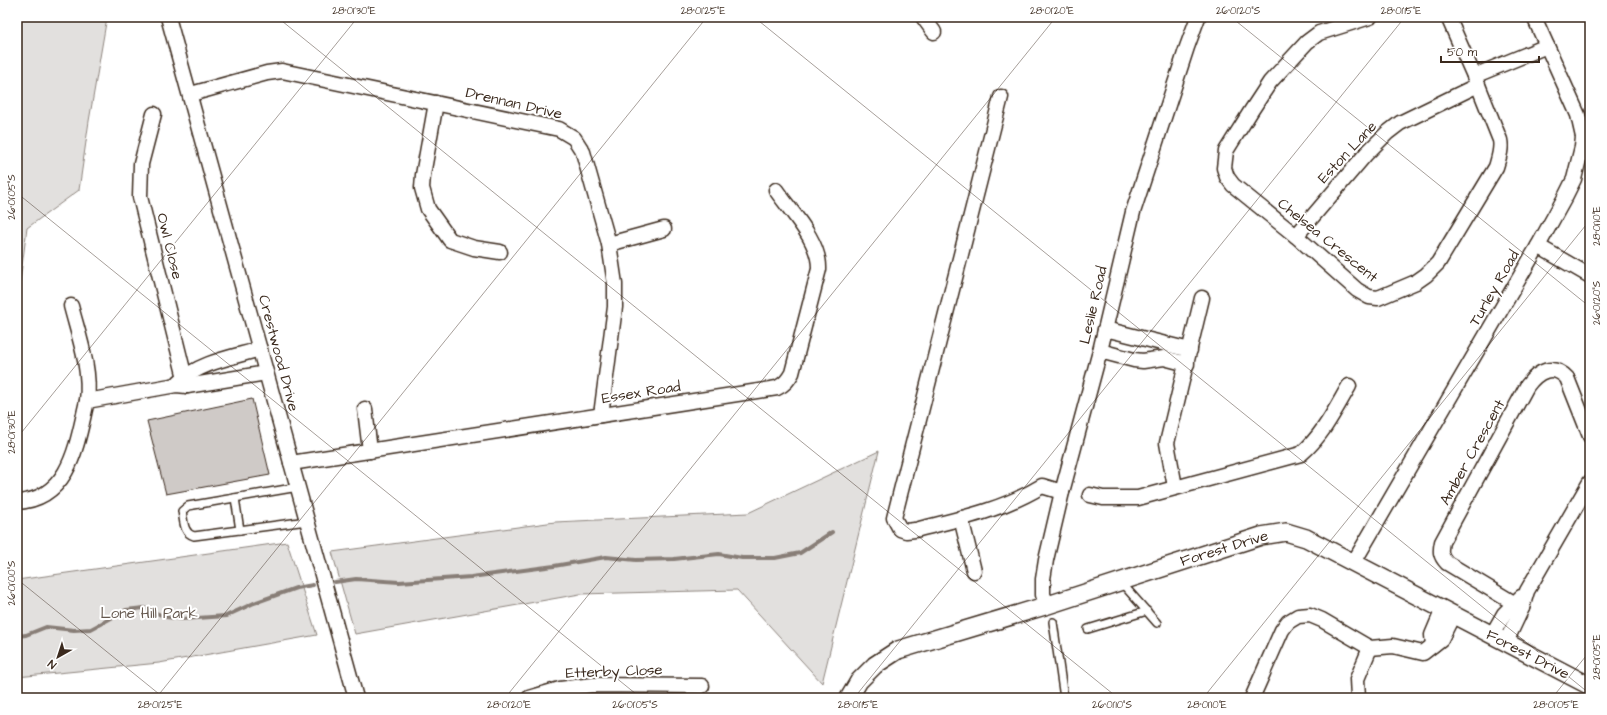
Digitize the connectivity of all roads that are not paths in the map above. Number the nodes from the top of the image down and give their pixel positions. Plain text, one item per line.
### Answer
1 (168, 17) edge
2 (923, 17) edge
3 (1198, 17) edge
4 (1370, 17) edge
5 (1448, 17) edge
6 (1537, 18) edge
7 (934, 32) dead end
8 (1547, 46) junction
9 (1476, 81) junction
10 (191, 94) junction
11 (1000, 97) dead end
12 (436, 102) junction
13 (154, 114) dead end
14 (1584, 162) edge
15 (776, 190) dead end
16 (664, 229) dead end
17 (1296, 236) junction
18 (609, 244) junction
19 (1538, 246) junction
20 (500, 252) dead end
21 (1590, 276) edge
22 (1202, 298) dead end
23 (72, 306) dead end
24 (1105, 328) junction
25 (260, 349) junction
26 (1190, 350) junction
27 (1100, 351) junction
28 (1186, 364) junction
29 (266, 374) junction
30 (183, 382) junction
31 (1349, 386) dead end
32 (87, 401) junction
33 (365, 409) dead end
34 (601, 415) junction
35 (1590, 436) edge
36 (370, 451) junction
37 (291, 463) junction
38 (1590, 482) edge
39 (298, 487) junction
40 (1175, 487) junction
41 (1062, 492) junction
42 (1090, 495) dead end
43 (234, 498) junction
44 (17, 502) edge
45 (961, 518) junction
46 (307, 521) junction
47 (240, 530) junction
48 (1354, 562) junction
49 (974, 571) dead end
50 (1120, 581) junction
51 (1048, 605) junction
52 (1518, 605) junction
53 (1146, 611) junction
54 (1448, 612) junction
55 (1053, 622) dead end
56 (1157, 623) dead end
57 (1088, 629) dead end
58 (1499, 639) junction
59 (1370, 648) junction
60 (867, 674) junction
61 (702, 686) dead end
62 (1590, 686) edge
63 (356, 698) edge
64 (529, 698) edge
65 (849, 698) edge
66 (858, 698) edge
67 (1064, 698) edge
68 (1252, 698) edge
69 (1358, 698) edge

1 - 10 street, Crestwood Drive
2 - 7 street
3 - 24 street, Leslie Road
4 - 17 street, Chelsea Crescent
5 - 9 street, Chelsea Crescent
6 - 8 street, Turley Road
8 - 9 street, Eston Lane
8 - 14 street, Turley Road
9 - 17 street, Eston Lane
9 - 17 street, Chelsea Crescent
10 - 12 street, Drennan Drive
10 - 25 street, Crestwood Drive
11 - 45 street
12 - 18 street, Drennan Drive
12 - 20 street
13 - 30 street, Owl Close
14 - 19 street, Turley Road
15 - 34 street, Essex Road
16 - 18 street
18 - 34 street, Drennan Drive
19 - 21 street
19 - 48 street, Turley Road
22 - 26 street
23 - 32 street
24 - 26 street
24 - 27 street, Leslie Road
25 - 29 street, Crestwood Drive
25 - 30 street
26 - 28 street
27 - 28 street
27 - 41 street, Leslie Road
28 - 40 street
29 - 30 street
29 - 37 street, Crestwood Drive
30 - 32 street
31 - 40 street
32 - 44 street
33 - 36 street
34 - 36 street, Essex Road
35 - 52 street, Amber Crescent
36 - 37 street, Essex Road
37 - 39 street, Crestwood Drive
38 - 52 street
39 - 43 lane
39 - 46 street, Crestwood Drive
40 - 42 street
41 - 45 street
41 - 51 street, Leslie Road
43 - 47 lane
43 - 47 lane
45 - 49 street
46 - 47 lane
46 - 63 street, Crestwood Drive
48 - 50 street, Forest Drive
48 - 54 street, Forest Drive
50 - 51 street, Forest Drive
50 - 53 lane
51 - 60 street, Forest Drive
52 - 58 street
53 - 56 lane
53 - 57 lane
54 - 58 street, Forest Drive
54 - 59 street
55 - 67 lane
58 - 62 street, Forest Drive
59 - 68 street
59 - 69 street
60 - 65 street, Forest Drive
60 - 66 street, Forest Drive
61 - 64 street, Etterby Close

